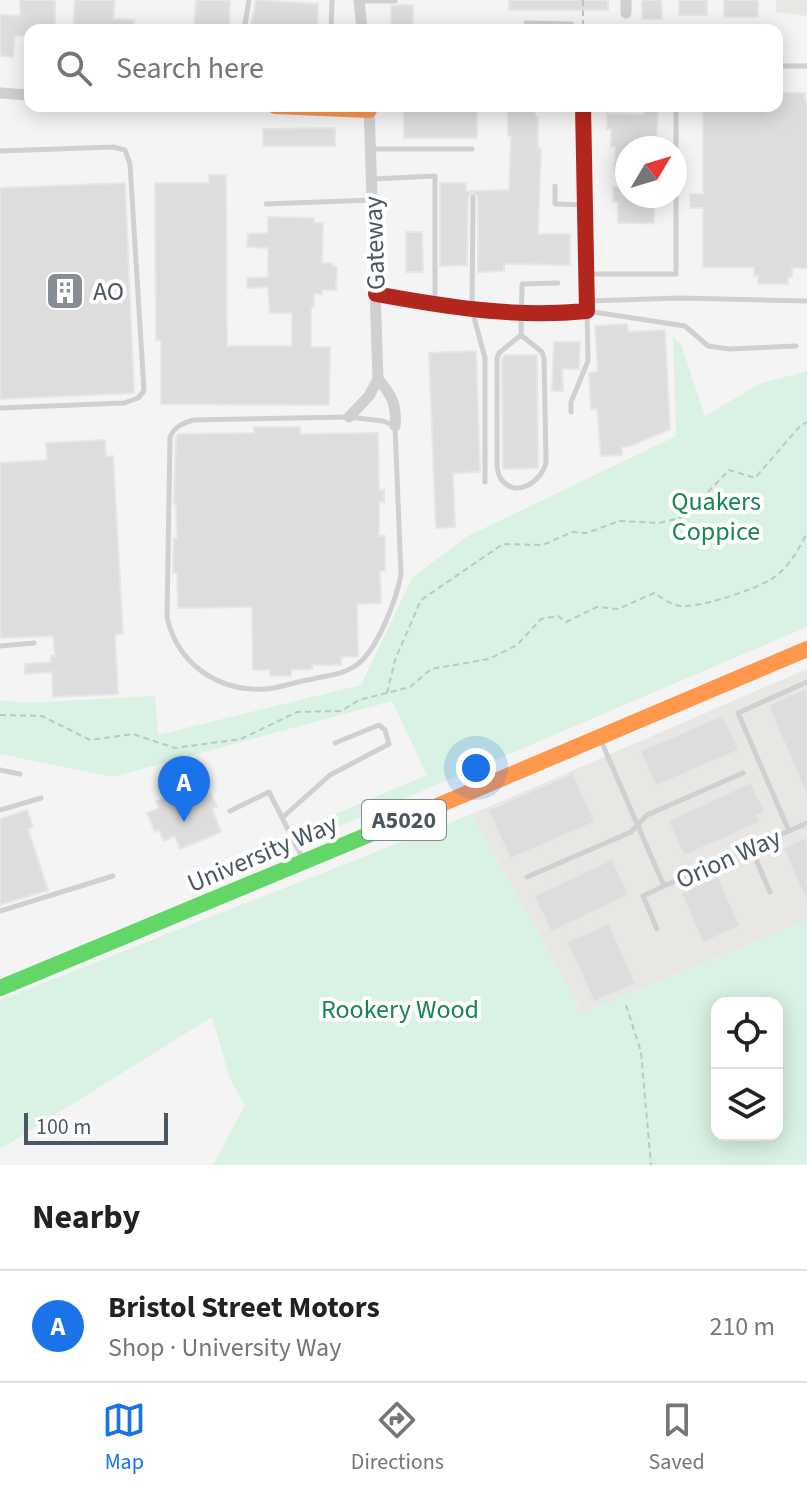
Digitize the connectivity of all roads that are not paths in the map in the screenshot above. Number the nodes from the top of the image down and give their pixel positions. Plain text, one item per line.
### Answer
1 (249, 0) edge
2 (332, 0) edge
3 (358, 0) edge
4 (381, 0) edge
5 (395, 1) edge
6 (526, 23) dead end
7 (245, 24) edge
8 (331, 24) edge
9 (361, 24) edge
10 (572, 24) edge
11 (783, 66) edge
12 (807, 66) edge
13 (0, 93) edge
14 (24, 95) edge
15 (369, 112) edge
16 (583, 112) edge
17 (676, 112) edge
18 (371, 149) junction
19 (472, 149) dead end
20 (0, 151) edge
21 (372, 179) junction
22 (555, 186) dead end
23 (473, 197) dead end
24 (373, 199) junction
25 (266, 204) dead end
26 (584, 206) junction
27 (586, 274) junction
28 (558, 283) dead end
29 (376, 294) junction
30 (807, 301) edge
31 (435, 305) junction
32 (587, 306) junction
33 (472, 310) junction
34 (522, 316) junction
35 (521, 335) junction
36 (796, 346) dead end
37 (378, 379) junction
38 (0, 408) edge
39 (571, 412) dead end
40 (349, 417) junction
41 (395, 426) junction
42 (485, 482) dead end
43 (34, 643) dead end
44 (0, 646) edge
45 (807, 649) edge
46 (807, 682) edge
47 (600, 739) junction
48 (335, 743) dead end
49 (0, 770) edge
50 (743, 773) dead end
51 (20, 774) dead end
52 (41, 798) dead end
53 (0, 810) edge
54 (230, 811) dead end
55 (283, 817) junction
56 (807, 823) edge
57 (638, 825) junction
58 (789, 831) junction
59 (751, 848) junction
60 (304, 862) junction
61 (113, 876) dead end
62 (527, 877) dead end
63 (664, 886) junction
64 (770, 892) dead end
65 (0, 911) edge
66 (657, 929) dead end
67 (0, 988) edge

1 - 7 lane
2 - 8 lane
3 - 4 lane
3 - 9 street
4 - 5 lane
6 - 10 lane
11 - 12 lane
13 - 14 street
15 - 18 street, Gateway
16 - 26 main road
17 - 27 lane
18 - 19 lane
18 - 21 street, Gateway
20 - 38 lane
21 - 24 street, Gateway
21 - 31 lane
22 - 26 lane
23 - 33 lane
24 - 25 lane
24 - 29 street, Gateway
26 - 27 main road
27 - 32 main road
28 - 34 lane
29 - 31 main road
29 - 37 street, Gateway
30 - 32 lane
31 - 33 main road
32 - 34 main road
32 - 36 lane
32 - 39 lane
33 - 34 main road
33 - 42 lane
34 - 35 lane
35 - 35 lane
37 - 40 street
37 - 41 street, Gateway
40 - 41 lane
40 - 41 lane
43 - 44 lane
45 - 47 main road, University Way / A5020
46 - 58 lane
47 - 57 lane, Orion Way
47 - 60 main road, University Way / A5020
48 - 55 lane
49 - 51 lane
50 - 57 lane
52 - 53 lane
54 - 55 lane
55 - 60 lane
56 - 58 lane, Orion Way
57 - 62 lane
57 - 63 lane, Orion Way
58 - 59 lane, Orion Way
59 - 63 lane, Orion Way
59 - 64 lane
60 - 67 main road, University Way / A5020
61 - 65 lane
63 - 66 lane

